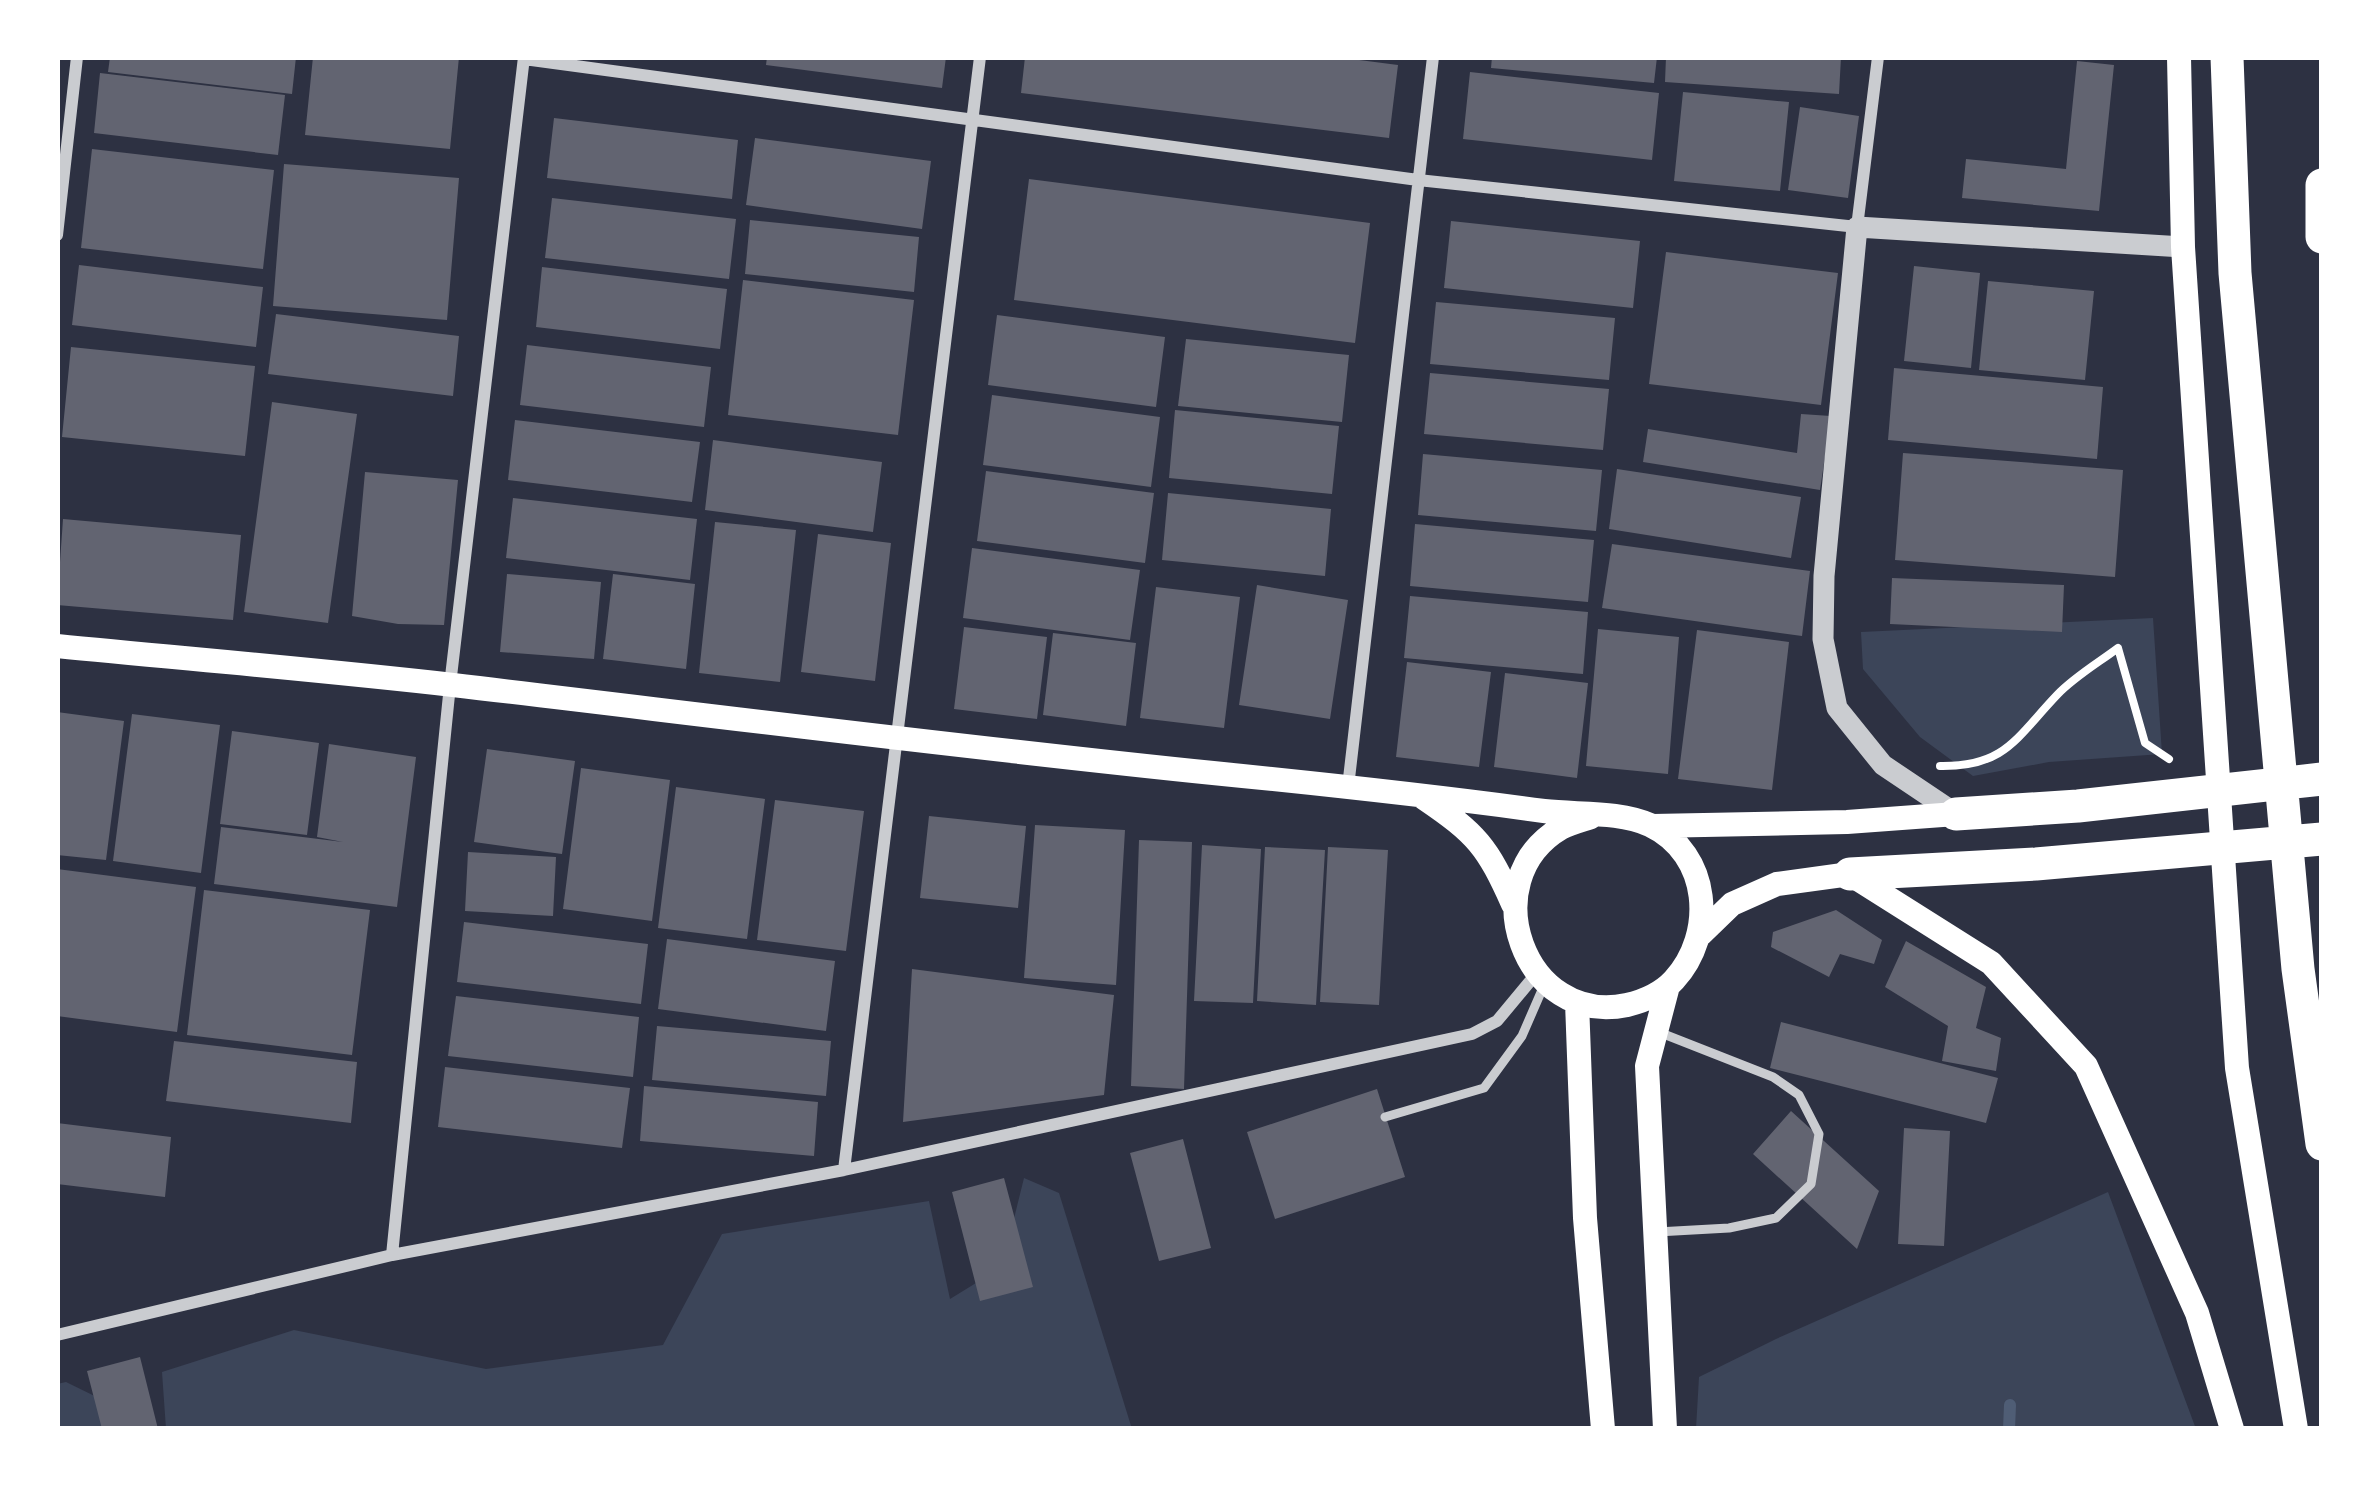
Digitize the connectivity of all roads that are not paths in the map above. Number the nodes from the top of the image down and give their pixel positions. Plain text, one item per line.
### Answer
1 (77, 57) edge
2 (980, 57) edge
3 (1433, 57) edge
4 (1878, 57) edge
5 (2179, 57) edge
6 (2227, 57) edge
7 (524, 58) edge
8 (973, 119) junction
9 (1418, 180) junction
10 (2322, 185) edge
11 (2322, 211) edge
12 (1857, 227) junction
13 (57, 236) edge
14 (2322, 237) edge
15 (2182, 247) junction
16 (57, 646) edge
17 (450, 685) junction
18 (899, 741) junction
19 (2322, 779) edge
20 (1348, 787) junction
21 (1417, 794) junction
22 (1956, 814) junction
23 (1592, 817) junction
24 (1653, 826) junction
25 (2322, 839) edge
26 (1850, 874) junction
27 (1513, 904) junction
28 (1700, 934) junction
29 (1541, 978) junction
30 (1668, 986) junction
31 (1576, 1002) junction
32 (1656, 1030) junction
33 (1385, 1117) dead end
34 (2322, 1144) edge
35 (844, 1170) junction
36 (1655, 1232) junction
37 (392, 1255) junction
38 (57, 1335) edge
39 (1603, 1429) edge
40 (1665, 1429) edge
41 (2232, 1429) edge
42 (2296, 1429) edge

1 - 13 street
2 - 8 street
3 - 9 street
4 - 12 street
5 - 15 main road
6 - 34 highway
7 - 8 street
7 - 17 street
8 - 9 street
8 - 18 street
9 - 12 street
9 - 20 street
10 - 11 highway
11 - 14 highway
12 - 15 street
12 - 22 street
15 - 42 main road
16 - 17 main road
17 - 18 main road
17 - 37 street
18 - 20 main road
18 - 35 street
19 - 22 highway
20 - 21 main road
21 - 23 main road
21 - 27 main road
22 - 24 main road
23 - 24 main road
23 - 27 main road
24 - 28 main road
25 - 26 highway
26 - 28 main road
26 - 41 main road
27 - 29 main road
28 - 30 main road
29 - 31 main road
29 - 33 lane
29 - 35 street
30 - 31 main road
30 - 32 main road
31 - 39 main road
32 - 36 main road
32 - 36 lane
35 - 37 street
36 - 40 main road
37 - 38 street

